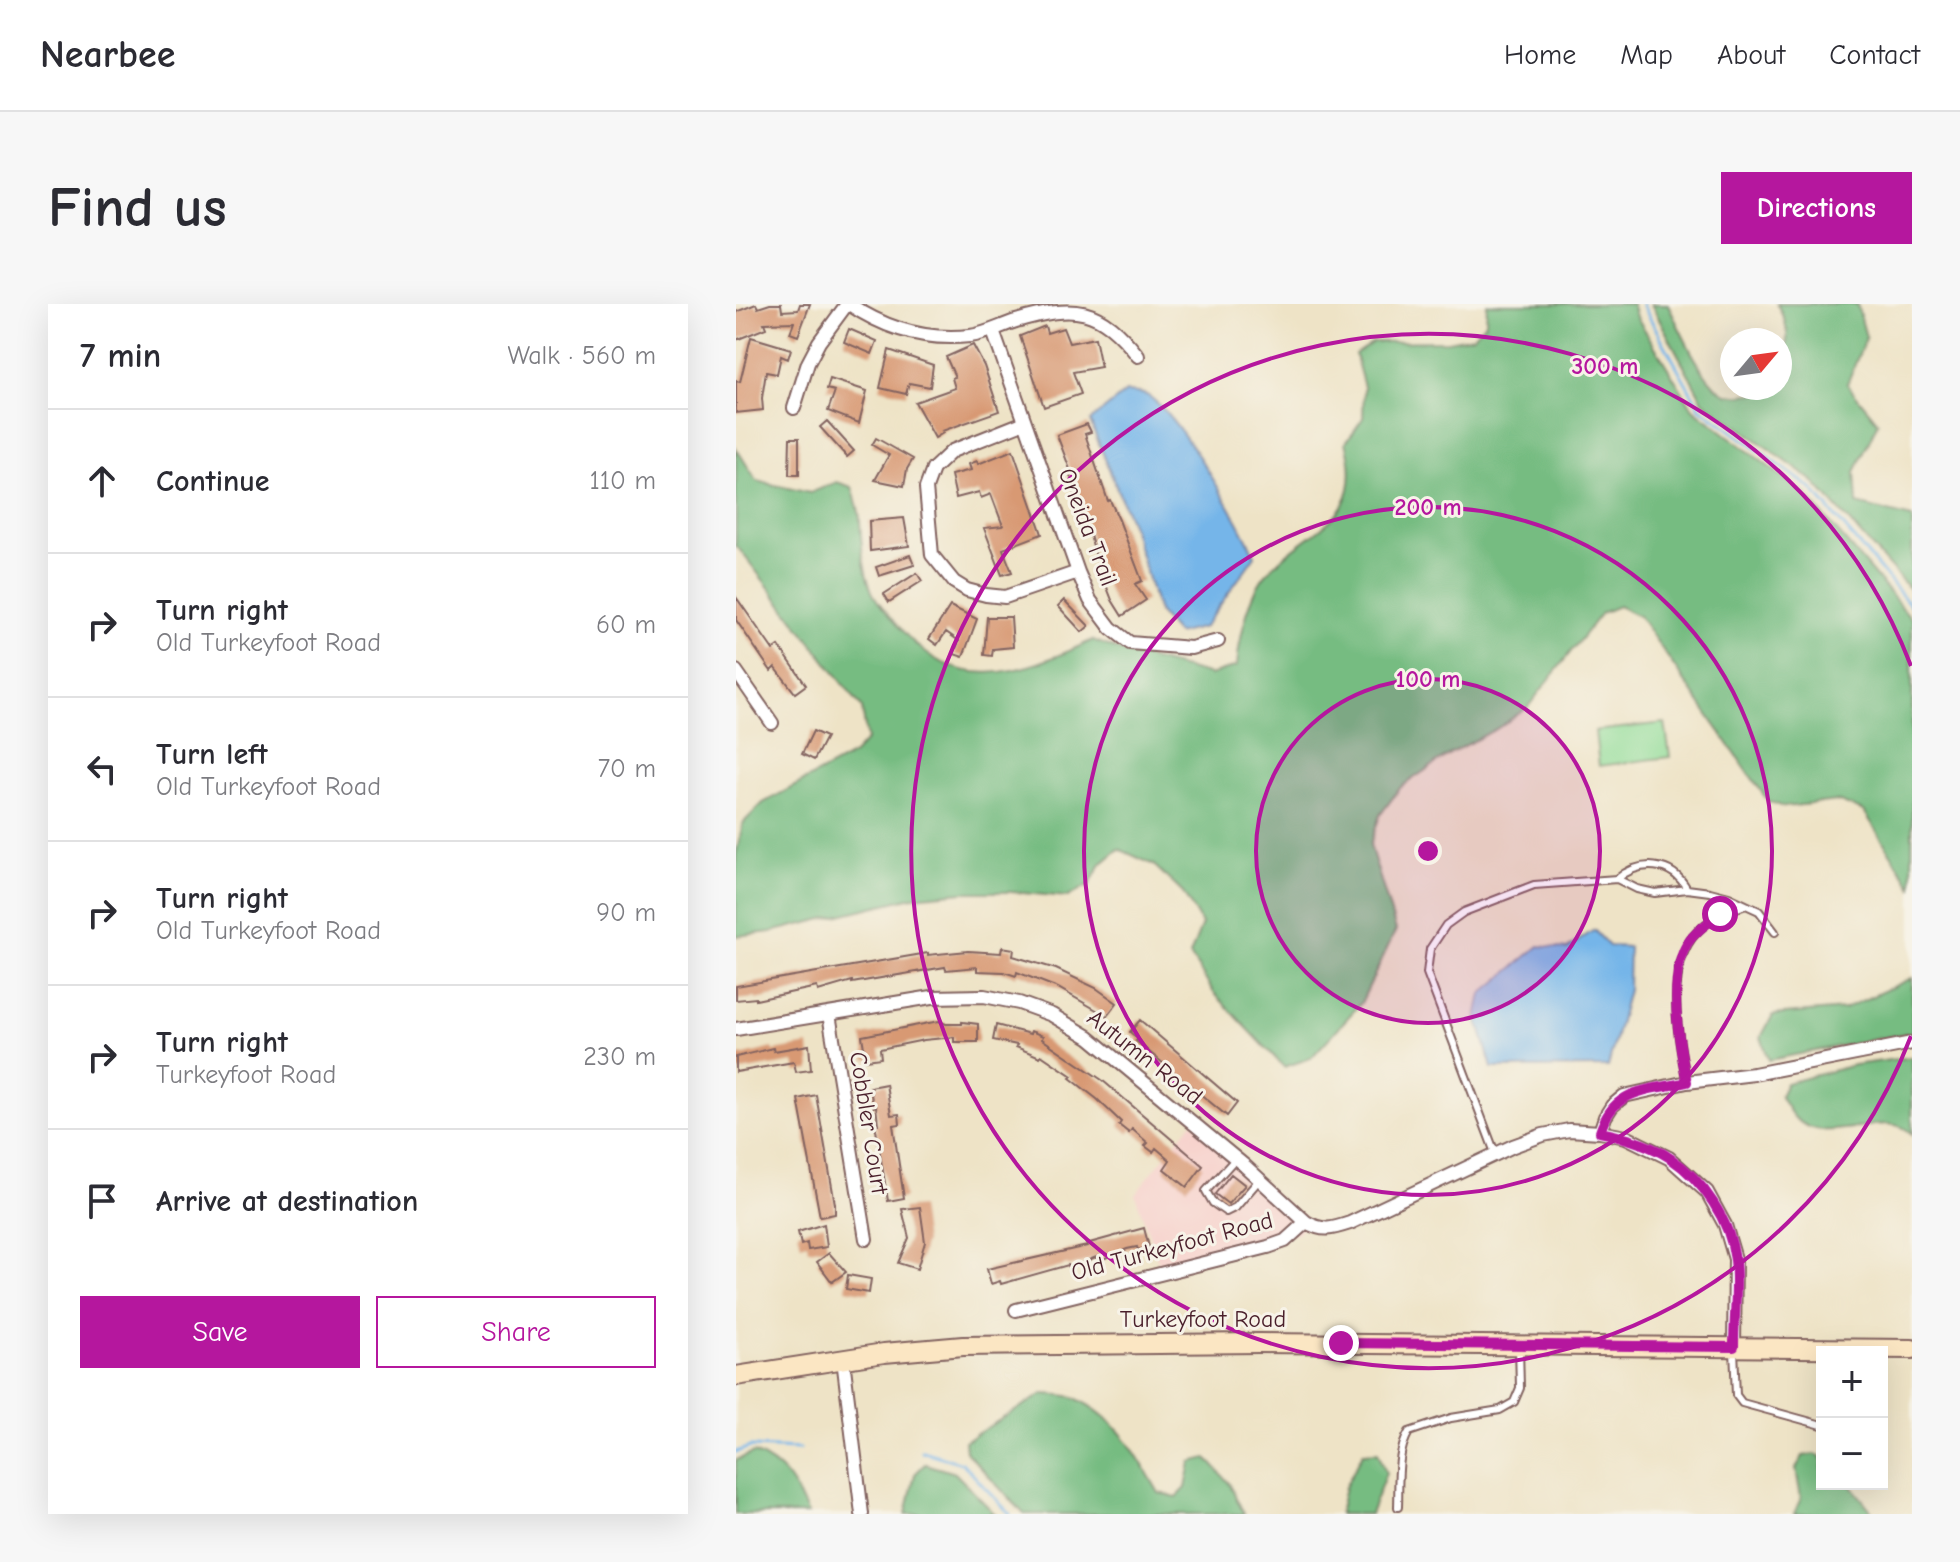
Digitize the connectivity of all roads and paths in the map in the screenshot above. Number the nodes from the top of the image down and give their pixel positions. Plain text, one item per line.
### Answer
1 (848, 304) edge
2 (993, 331) junction
3 (1138, 356) dead end
4 (794, 408) dead end
5 (1025, 422) junction
6 (1078, 572) junction
7 (1218, 641) dead end
8 (736, 671) edge
9 (772, 723) dead end
10 (1617, 879) junction
11 (1687, 889) junction
12 (1746, 905) junction
13 (1775, 932) dead end
14 (829, 1014) junction
15 (736, 1029) edge
16 (1912, 1043) edge
17 (1687, 1082) junction
18 (1600, 1132) junction
19 (1496, 1155) junction
20 (1236, 1158) junction
21 (1260, 1180) junction
22 (1306, 1222) junction
23 (866, 1239) dead end
24 (1016, 1310) dead end
25 (1519, 1344) junction
26 (1734, 1347) junction
27 (1912, 1349) edge
28 (843, 1359) junction
29 (736, 1376) edge
30 (1816, 1423) edge
31 (1398, 1507) dead end
32 (862, 1514) edge

1 - 2 street
1 - 4 street
2 - 3 street
2 - 5 street, Oneida Trail
5 - 6 street, Oneida Trail
5 - 6 street
6 - 7 street, Oneida Trail
8 - 9 street
10 - 11 lane
10 - 11 lane
10 - 19 lane
11 - 12 lane
12 - 13 lane
12 - 17 lane
14 - 15 street, Autumn Road
14 - 20 street, Autumn Road
14 - 23 street, Cobbler Court
16 - 17 street
17 - 18 street
18 - 19 street, Old Turkeyfoot Road
18 - 26 street, Old Turkeyfoot Road
19 - 22 street, Old Turkeyfoot Road
20 - 21 street, Autumn Road
20 - 21 lane
21 - 22 street, Autumn Road
22 - 24 street, Old Turkeyfoot Road
25 - 26 main road, Turkeyfoot Road
25 - 28 main road, Turkeyfoot Road
25 - 31 lane
26 - 27 main road, Turkeyfoot Road
26 - 30 lane
28 - 29 main road, Turkeyfoot Road
28 - 32 street

